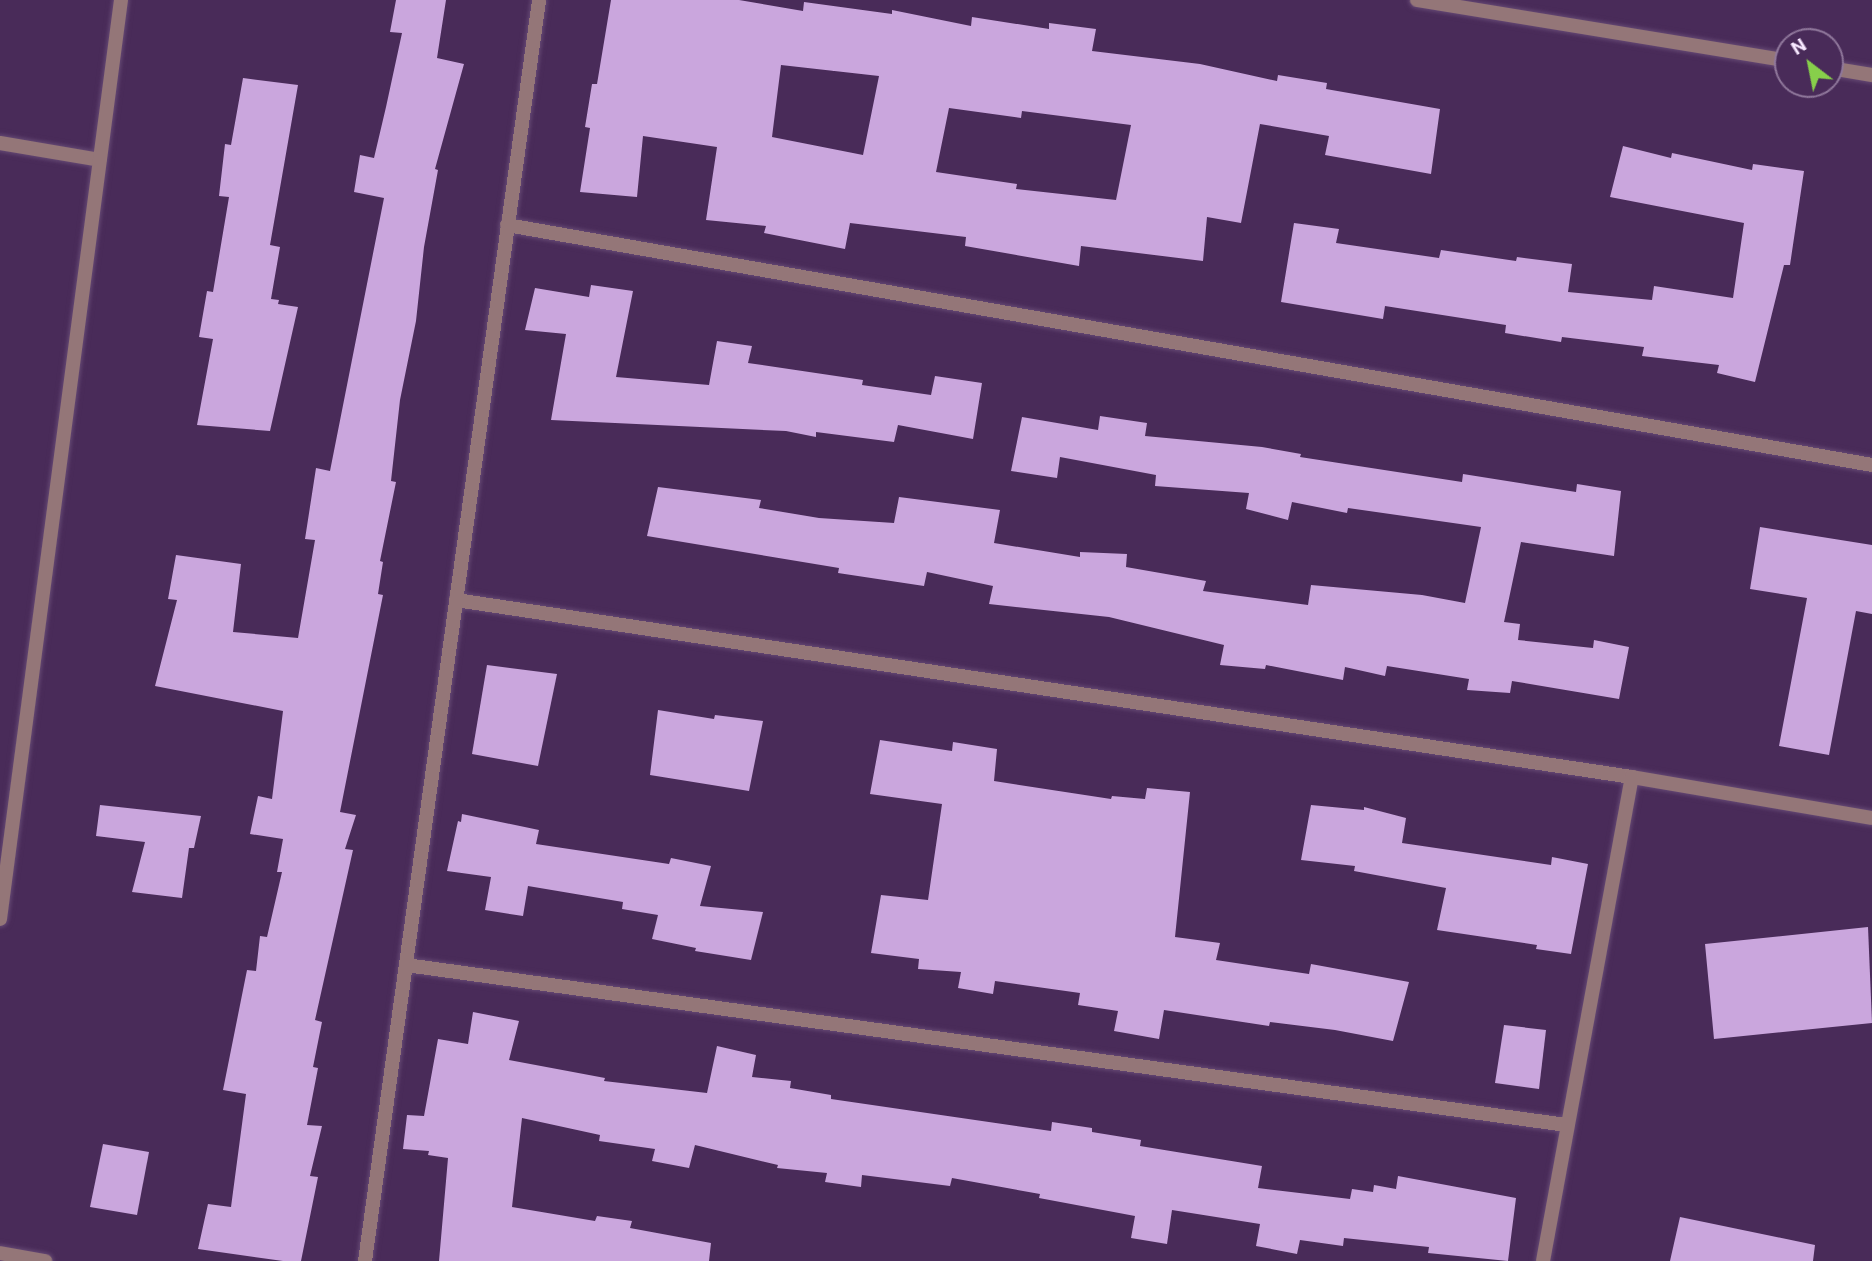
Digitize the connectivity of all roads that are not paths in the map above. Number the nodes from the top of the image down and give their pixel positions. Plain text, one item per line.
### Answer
1 (121, 0) edge
2 (539, 0) edge
3 (1418, 0) edge
4 (1774, 59) edge
5 (1844, 70) edge
6 (1872, 75) edge
7 (0, 144) edge
8 (100, 160) junction
9 (507, 225) junction
10 (1872, 465) edge
11 (456, 600) junction
12 (1632, 777) junction
13 (1872, 818) edge
14 (1, 910) edge
15 (406, 965) junction
16 (1567, 1125) junction
17 (0, 1253) edge
18 (45, 1261) edge
19 (365, 1261) edge
20 (1543, 1261) edge

1 - 8 street
2 - 9 street
3 - 4 street
5 - 6 street
7 - 8 street
8 - 14 street
9 - 10 street
9 - 11 street
11 - 12 street
11 - 15 street
12 - 13 street
12 - 16 street
15 - 16 street
15 - 19 street
16 - 20 street
17 - 18 street

